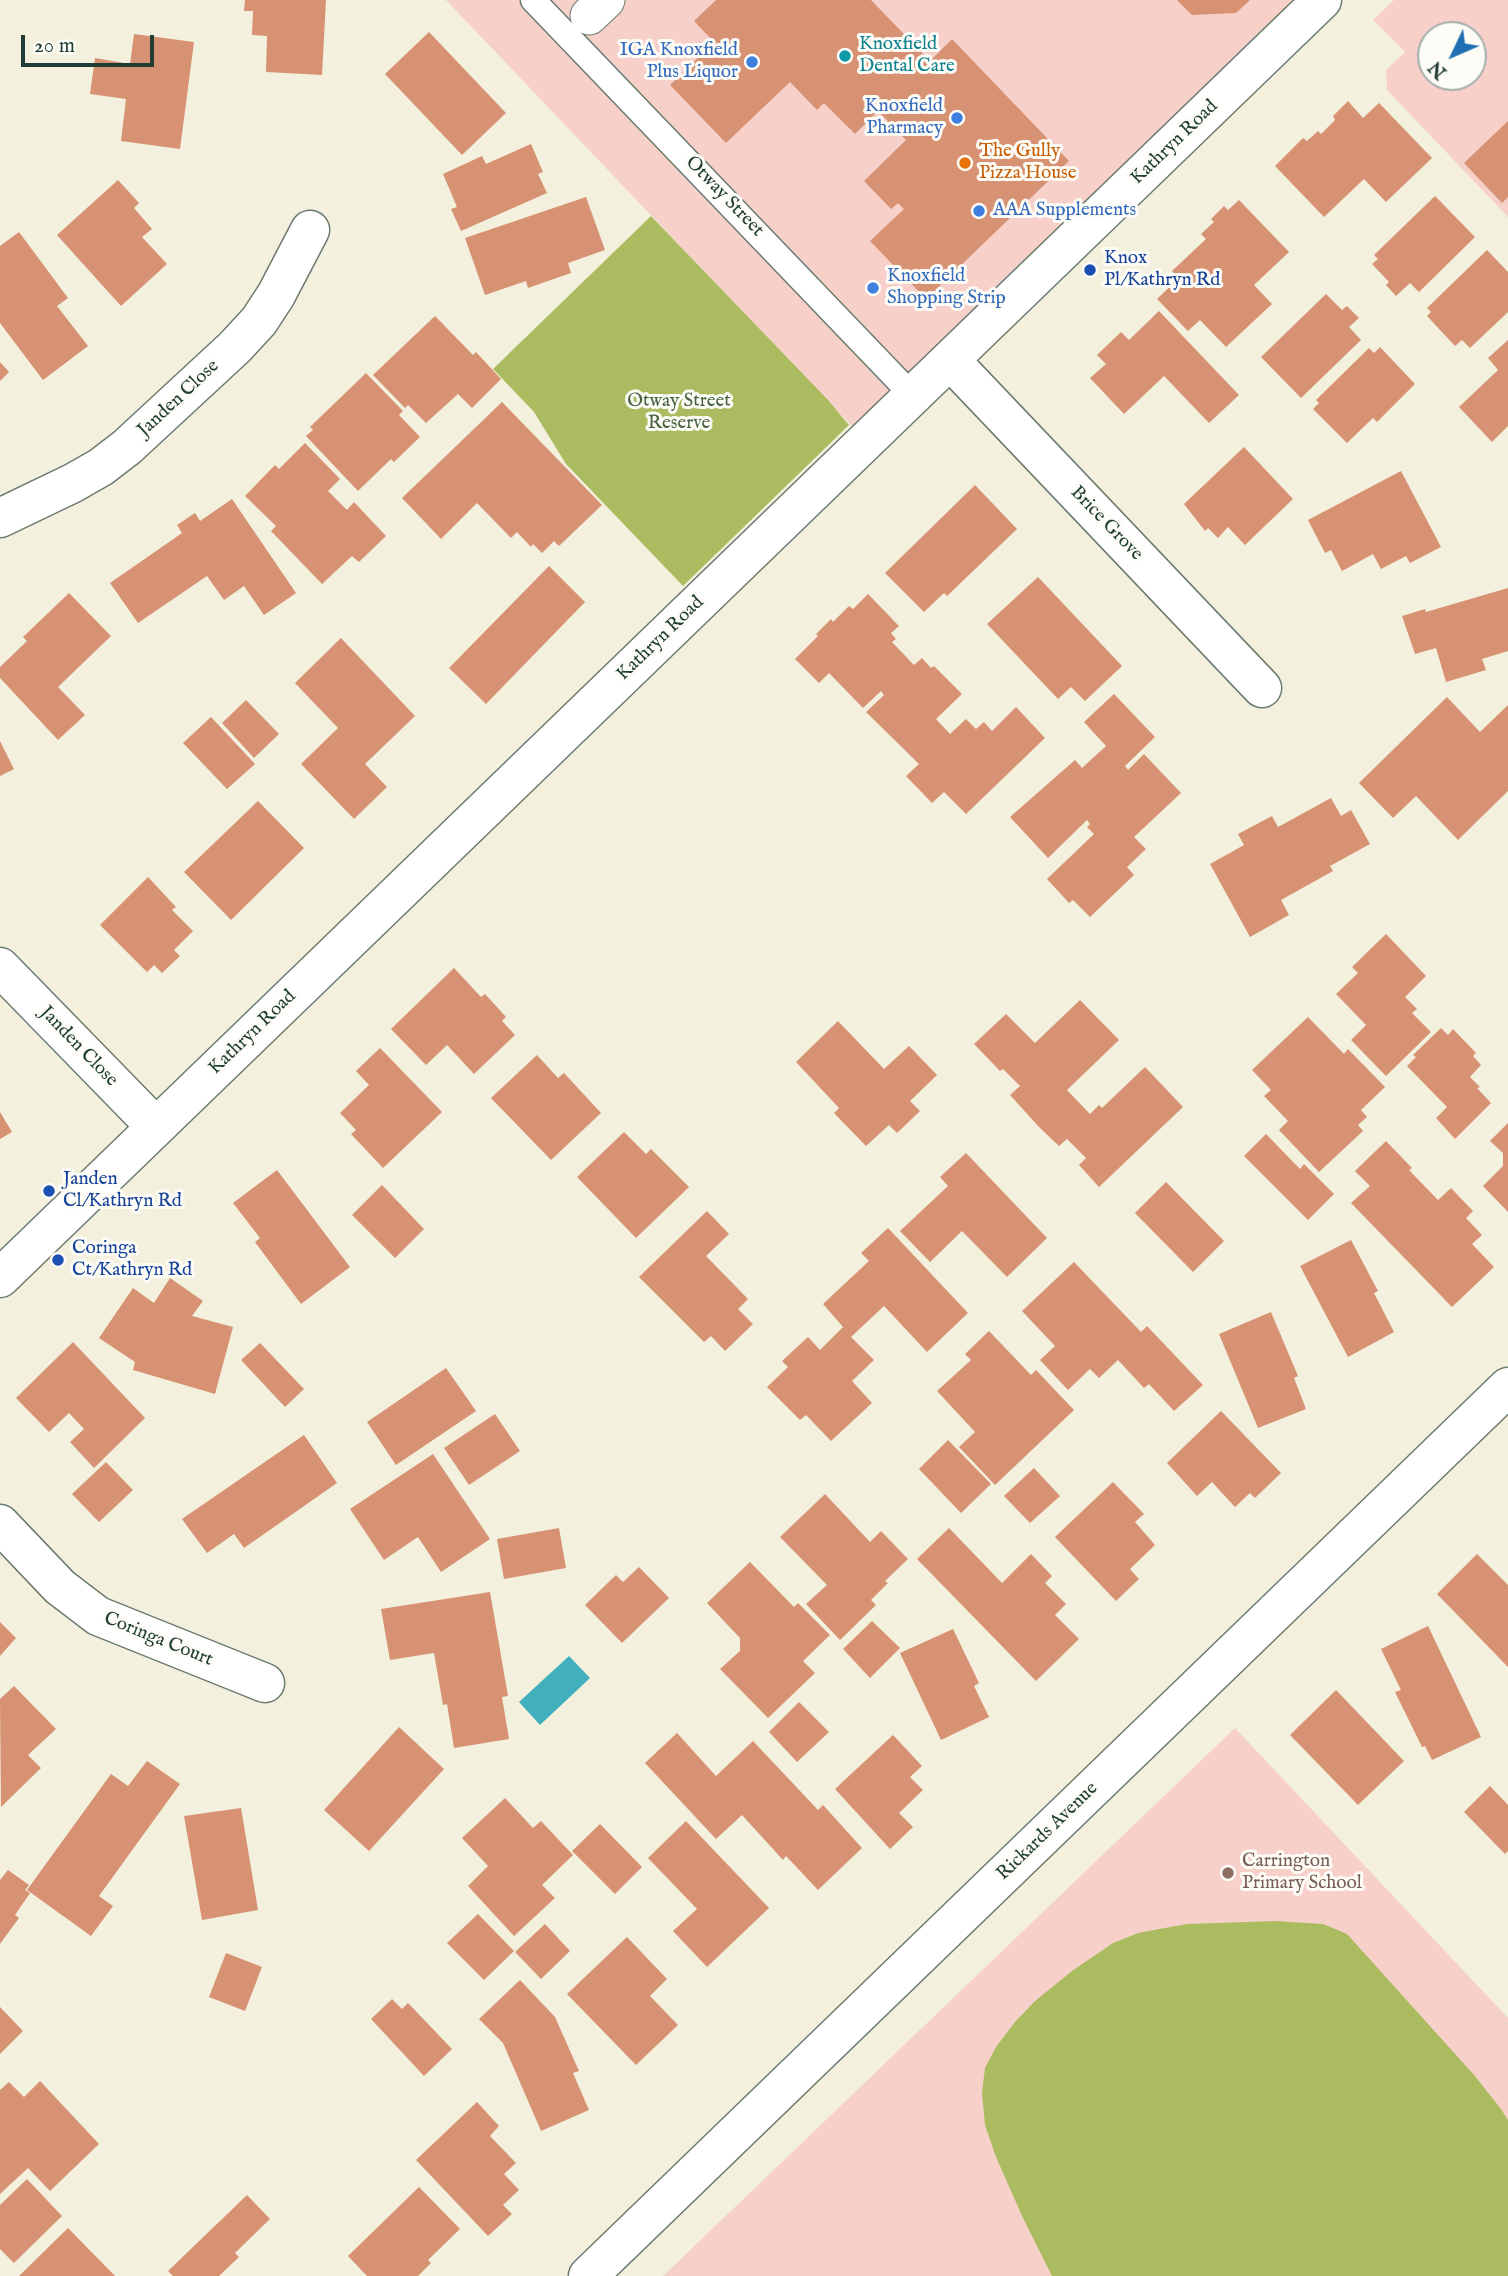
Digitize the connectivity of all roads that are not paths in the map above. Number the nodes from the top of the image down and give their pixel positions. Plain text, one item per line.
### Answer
1 (533, 0) edge
2 (1322, 0) edge
3 (310, 230) dead end
4 (950, 360) junction
5 (913, 396) junction
6 (0, 518) edge
7 (1262, 688) dead end
8 (0, 967) edge
9 (156, 1127) junction
10 (0, 1278) edge
11 (1508, 1387) edge
12 (0, 1524) edge
13 (265, 1684) dead end
14 (588, 2276) edge

1 - 5 lane, Otway Street
2 - 4 street, Kathryn Road
3 - 6 street, Janden Close
4 - 5 street, Kathryn Road
4 - 7 street, Brice Grove
5 - 9 street, Kathryn Road
8 - 9 street, Janden Close
9 - 10 street, Kathryn Road
11 - 14 street, Rickards Avenue
12 - 13 street, Coringa Court

